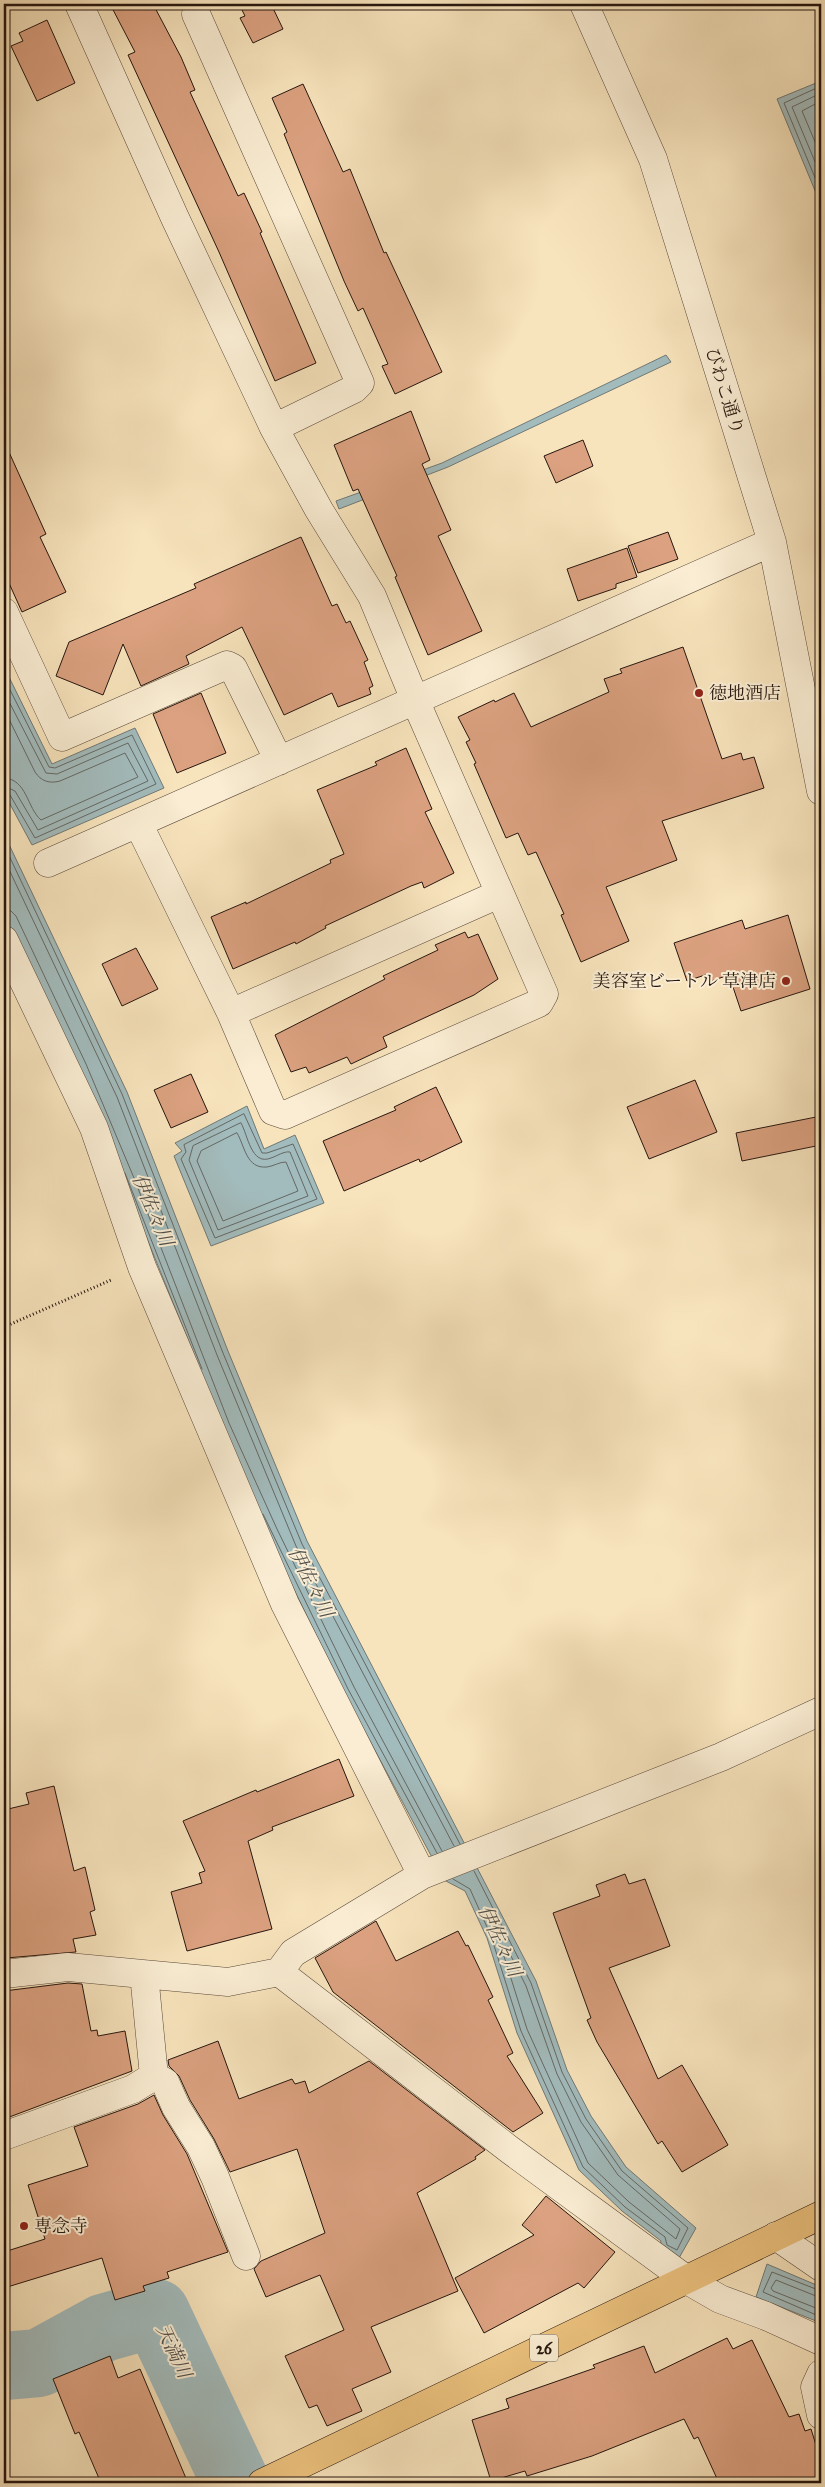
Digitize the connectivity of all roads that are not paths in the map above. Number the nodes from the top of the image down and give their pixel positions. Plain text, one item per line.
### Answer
1 (79, 4) edge
2 (584, 4) edge
3 (196, 14) dead end
4 (274, 428) junction
5 (772, 542) junction
6 (4, 612) edge
7 (415, 700) junction
8 (279, 761) junction
9 (821, 792) edge
10 (138, 823) junction
11 (48, 863) dead end
12 (498, 894) junction
13 (4, 940) edge
14 (231, 1013) junction
15 (821, 1712) edge
16 (427, 1873) junction
17 (279, 1972) junction
18 (4, 1974) edge
19 (144, 1974) junction
20 (154, 2076) junction
21 (4, 2136) edge
22 (821, 2215) edge
23 (776, 2236) junction
24 (246, 2256) dead end
25 (821, 2268) edge
26 (687, 2280) junction
27 (821, 2341) edge
28 (821, 2374) edge
29 (821, 2415) edge
30 (264, 2482) edge

1 - 4 street
2 - 5 street, びわこ通り
3 - 4 street
4 - 7 street
5 - 7 street
5 - 9 street, びわこ通り
6 - 8 street
7 - 8 street
7 - 12 street
8 - 10 street
10 - 11 street
10 - 14 street
12 - 14 street
12 - 14 street
13 - 16 street
15 - 16 street
16 - 17 street
17 - 19 street
17 - 26 street
18 - 19 street
19 - 20 street
20 - 21 street
20 - 24 street
22 - 23 main road, 26
23 - 25 street
23 - 26 main road, 26
26 - 27 street
26 - 30 main road, 26
28 - 29 street

